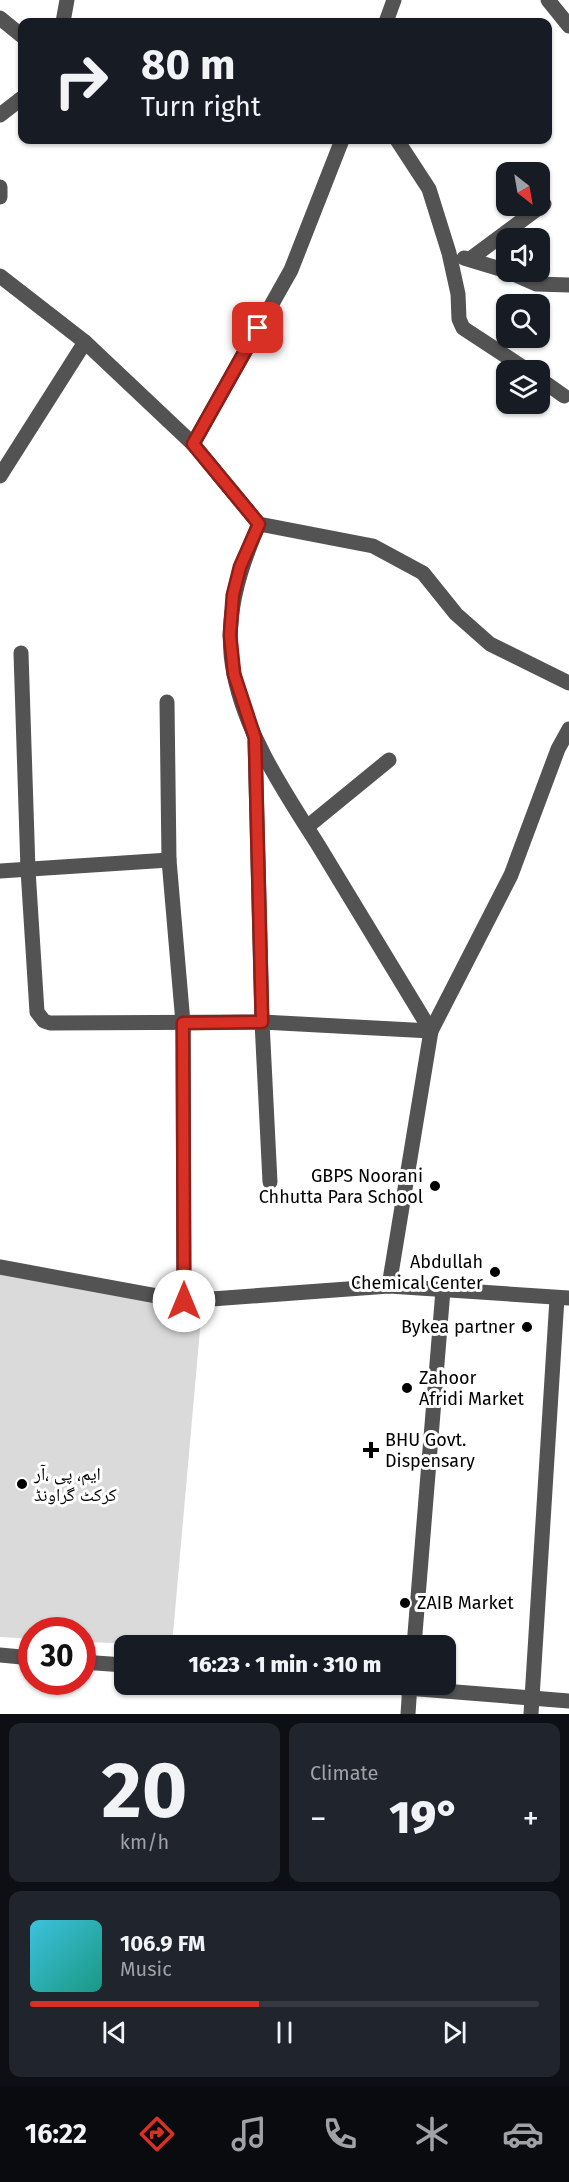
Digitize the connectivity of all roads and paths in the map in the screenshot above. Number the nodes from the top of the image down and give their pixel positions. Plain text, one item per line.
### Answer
1 (67, 0) edge
2 (548, 0) edge
3 (0, 18) edge
4 (64, 18) edge
5 (569, 26) edge
6 (18, 33) edge
7 (18, 102) edge
8 (0, 115) edge
9 (340, 144) edge
10 (400, 144) edge
11 (0, 187) edge
12 (0, 197) edge
13 (528, 216) edge
14 (449, 254) junction
15 (470, 259) junction
16 (496, 267) edge
17 (0, 276) edge
18 (532, 282) edge
19 (569, 285) edge
20 (85, 342) junction
21 (511, 360) edge
22 (550, 387) edge
23 (564, 396) dead end
24 (193, 444) junction
25 (0, 476) edge
26 (259, 524) junction
27 (21, 653) dead end
28 (569, 683) edge
29 (167, 702) dead end
30 (569, 729) edge
31 (255, 738) junction
32 (389, 760) dead end
33 (307, 827) junction
34 (169, 860) junction
35 (28, 870) junction
36 (0, 871) edge
37 (262, 1022) junction
38 (183, 1023) junction
39 (431, 1031) junction
40 (270, 1182) dead end
41 (0, 1267) edge
42 (389, 1286) junction
43 (443, 1290) junction
44 (563, 1298) edge
45 (184, 1301) junction
46 (415, 1635) edge
47 (0, 1655) edge
48 (18, 1657) edge
49 (96, 1663) edge
50 (114, 1664) edge
51 (456, 1694) edge
52 (409, 1695) edge
53 (569, 1701) edge
54 (531, 1706) edge
55 (408, 1714) edge

1 - 4 street
2 - 5 street
3 - 6 street
7 - 8 street
9 - 24 street
10 - 14 street
11 - 12 street
13 - 15 street
14 - 15 street
14 - 21 street
15 - 16 street
17 - 20 street
18 - 19 street
20 - 24 street
20 - 25 street
22 - 23 street
24 - 26 street
26 - 28 street
26 - 31 street
27 - 35 street
29 - 34 street
30 - 39 street
31 - 33 street
31 - 37 street
32 - 33 street
33 - 39 street
34 - 35 street
34 - 38 street
35 - 36 street
35 - 38 street
37 - 38 street
37 - 39 street
37 - 40 street
38 - 45 street
39 - 42 street
41 - 45 street
42 - 43 street
42 - 45 street
43 - 44 street
43 - 46 street
44 - 54 street
47 - 48 street
49 - 50 street
51 - 54 street
52 - 55 street
53 - 54 street

